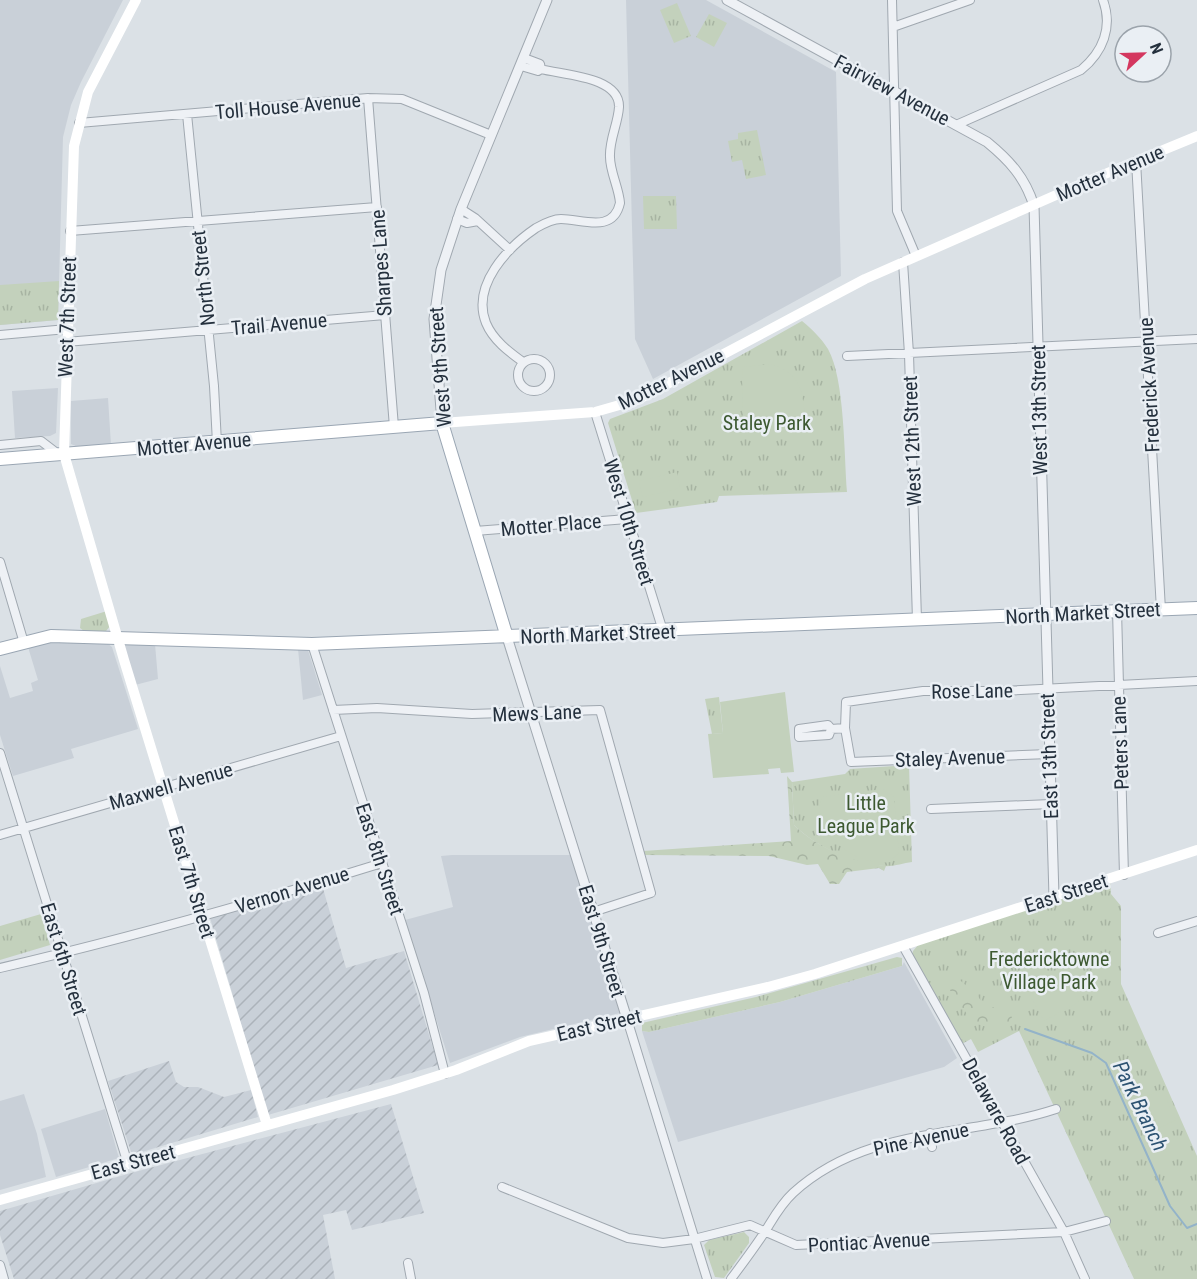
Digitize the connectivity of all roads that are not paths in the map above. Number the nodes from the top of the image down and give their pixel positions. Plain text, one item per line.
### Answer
1 (136, 0) edge
2 (547, 0) edge
3 (727, 0) edge
4 (892, 0) edge
5 (970, 0) edge
6 (1103, 0) edge
7 (893, 27) junction
8 (523, 62) junction
9 (893, 92) junction
10 (368, 98) junction
11 (187, 114) junction
12 (79, 123) junction
13 (956, 124) junction
14 (491, 135) junction
15 (1197, 136) edge
16 (1136, 161) junction
17 (1034, 206) junction
18 (377, 207) junction
19 (461, 209) junction
20 (457, 219) junction
21 (478, 221) junction
22 (197, 222) junction
23 (70, 231) junction
24 (510, 250) junction
25 (916, 256) junction
26 (903, 262) junction
27 (385, 315) junction
28 (67, 329) junction
29 (208, 329) junction
30 (0, 335) edge
31 (1197, 339) edge
32 (66, 342) junction
33 (1147, 342) junction
34 (1038, 346) junction
35 (909, 354) junction
36 (847, 356) dead end
37 (524, 362) junction
38 (595, 412) junction
39 (441, 423) junction
40 (394, 427) junction
41 (217, 442) junction
42 (0, 445) edge
43 (61, 454) junction
44 (0, 459) edge
45 (627, 519) junction
46 (475, 531) junction
47 (0, 562) edge
48 (1197, 608) edge
49 (1117, 610) junction
50 (1161, 610) junction
51 (1045, 615) junction
52 (917, 620) junction
53 (663, 631) junction
54 (507, 637) junction
55 (118, 640) junction
56 (24, 643) junction
57 (312, 644) junction
58 (0, 649) edge
59 (1197, 681) edge
60 (1118, 686) junction
61 (1047, 689) junction
62 (333, 710) junction
63 (531, 714) junction
64 (845, 728) junction
65 (831, 729) dead end
66 (341, 736) junction
67 (0, 753) edge
68 (1049, 754) junction
69 (164, 789) junction
70 (1052, 804) junction
71 (931, 809) dead end
72 (23, 828) junction
73 (0, 835) edge
74 (1197, 850) edge
75 (382, 862) junction
76 (1124, 875) junction
77 (1054, 897) junction
78 (593, 912) junction
79 (202, 916) junction
80 (1197, 921) edge
81 (1158, 933) dead end
82 (903, 946) junction
83 (62, 953) junction
84 (0, 968) edge
85 (627, 1019) junction
86 (445, 1074) junction
87 (1056, 1109) dead end
88 (1003, 1123) junction
89 (267, 1125) junction
90 (930, 1133) junction
91 (932, 1148) dead end
92 (128, 1164) junction
93 (502, 1187) dead end
94 (0, 1200) edge
95 (1106, 1221) dead end
96 (765, 1232) junction
97 (1064, 1232) junction
98 (694, 1239) junction
99 (408, 1263) dead end
100 (0, 1265) edge
101 (4, 1279) edge
102 (411, 1279) edge
103 (707, 1279) edge
104 (731, 1279) edge
105 (1085, 1279) edge

1 - 12 main road, West 7th Street
2 - 8 street, West 9th Street
3 - 9 street, Fairview Avenue
4 - 7 street
5 - 7 street
6 - 13 street
7 - 9 street
8 - 14 street, West 9th Street
8 - 24 street
9 - 13 street, Fairview Avenue
9 - 25 street
10 - 11 street, Toll House Avenue
10 - 14 street, Toll House Avenue
10 - 18 street, Sharpes Lane
11 - 12 street, Toll House Avenue
11 - 22 street, North Street
12 - 23 main road, West 7th Street
13 - 17 street, Fairview Avenue
14 - 19 street, West 9th Street
15 - 16 main road, Motter Avenue
16 - 17 main road, Motter Avenue
16 - 33 street, Frederick Avenue
17 - 25 main road, Motter Avenue
17 - 34 street, West 13th Street
18 - 22 street
18 - 27 street, Sharpes Lane
19 - 20 street, West 9th Street
19 - 21 street
20 - 21 street
20 - 39 street, West 9th Street
21 - 24 street
22 - 23 street
22 - 29 street, North Street
23 - 28 main road, West 7th Street
24 - 37 street
25 - 26 main road, Motter Avenue
26 - 35 street, West 12th Street
26 - 38 main road, Motter Avenue
27 - 29 street, Trail Avenue
27 - 40 street, Sharpes Lane
28 - 30 street
28 - 32 main road, West 7th Street
29 - 32 street, Trail Avenue
29 - 41 street, North Street
31 - 33 street
32 - 43 main road, West 7th Street
33 - 34 street
33 - 50 street, Frederick Avenue
34 - 35 street
34 - 51 street, West 13th Street
35 - 36 street
35 - 52 street, West 12th Street
37 - 37 street
38 - 39 main road, Motter Avenue
38 - 45 street, West 10th Street
39 - 40 main road, Motter Avenue
39 - 46 main road, West 9th Street
40 - 41 main road, Motter Avenue
41 - 43 main road, Motter Avenue
42 - 43 street
43 - 44 main road, Motter Avenue
43 - 55 main road, West 7th Street
45 - 46 street, Motter Place
45 - 53 street, West 10th Street
46 - 54 main road, West 9th Street
47 - 56 street
48 - 50 main road, North Market Street
49 - 50 main road, North Market Street
49 - 51 main road, North Market Street
49 - 60 street, Peters Lane
51 - 52 main road, North Market Street
51 - 61 street, East 13th Street
52 - 53 main road, North Market Street
53 - 54 main road, North Market Street
54 - 57 main road, North Market Street
54 - 63 street, East 9th Street
55 - 56 main road, North Market Street
55 - 57 main road, North Market Street
55 - 69 main road, East 7th Street
56 - 58 main road, North Market Street
57 - 62 street, East 8th Street
59 - 60 street, Rose Lane
60 - 61 street, Rose Lane
60 - 76 street, Peters Lane
61 - 64 street, Rose Lane
61 - 68 street, East 13th Street
62 - 63 street, Mews Lane
62 - 66 street, East 8th Street
63 - 78 street, East 9th Street
63 - 78 street, Mews Lane
64 - 65 street
64 - 68 street, Staley Avenue
66 - 69 street, Maxwell Avenue
66 - 75 street, East 8th Street
67 - 72 street, East 6th Street
68 - 70 street, East 13th Street
69 - 72 street, Maxwell Avenue
69 - 79 main road, East 7th Street
70 - 71 street
70 - 77 street, East 13th Street
72 - 73 street, Maxwell Avenue
72 - 83 street, East 6th Street
74 - 76 main road, East Street
75 - 79 street, Vernon Avenue
75 - 86 street, East 8th Street
76 - 77 main road, East Street
77 - 82 main road, East Street
78 - 85 street, East 9th Street
79 - 83 street, Vernon Avenue
79 - 89 main road, East 7th Street
80 - 81 street
82 - 85 main road, East Street
82 - 88 street, Delaware Road
83 - 84 street, Vernon Avenue
83 - 92 street, East 6th Street
85 - 86 main road, East Street
85 - 98 street, East 9th Street
86 - 89 main road, East Street
87 - 88 street, Pine Avenue
88 - 90 street, Pine Avenue
88 - 97 street, Delaware Road
89 - 92 main road, East Street
90 - 91 street
90 - 96 street, Pine Avenue
92 - 94 main road, East Street
93 - 98 street, Pontiac Avenue
95 - 97 street, Pontiac Avenue
96 - 97 street, Pontiac Avenue
96 - 98 street, Pontiac Avenue
96 - 104 street, Pine Avenue
97 - 105 street, Delaware Road
98 - 103 street, East 9th Street
99 - 102 street
100 - 101 street

